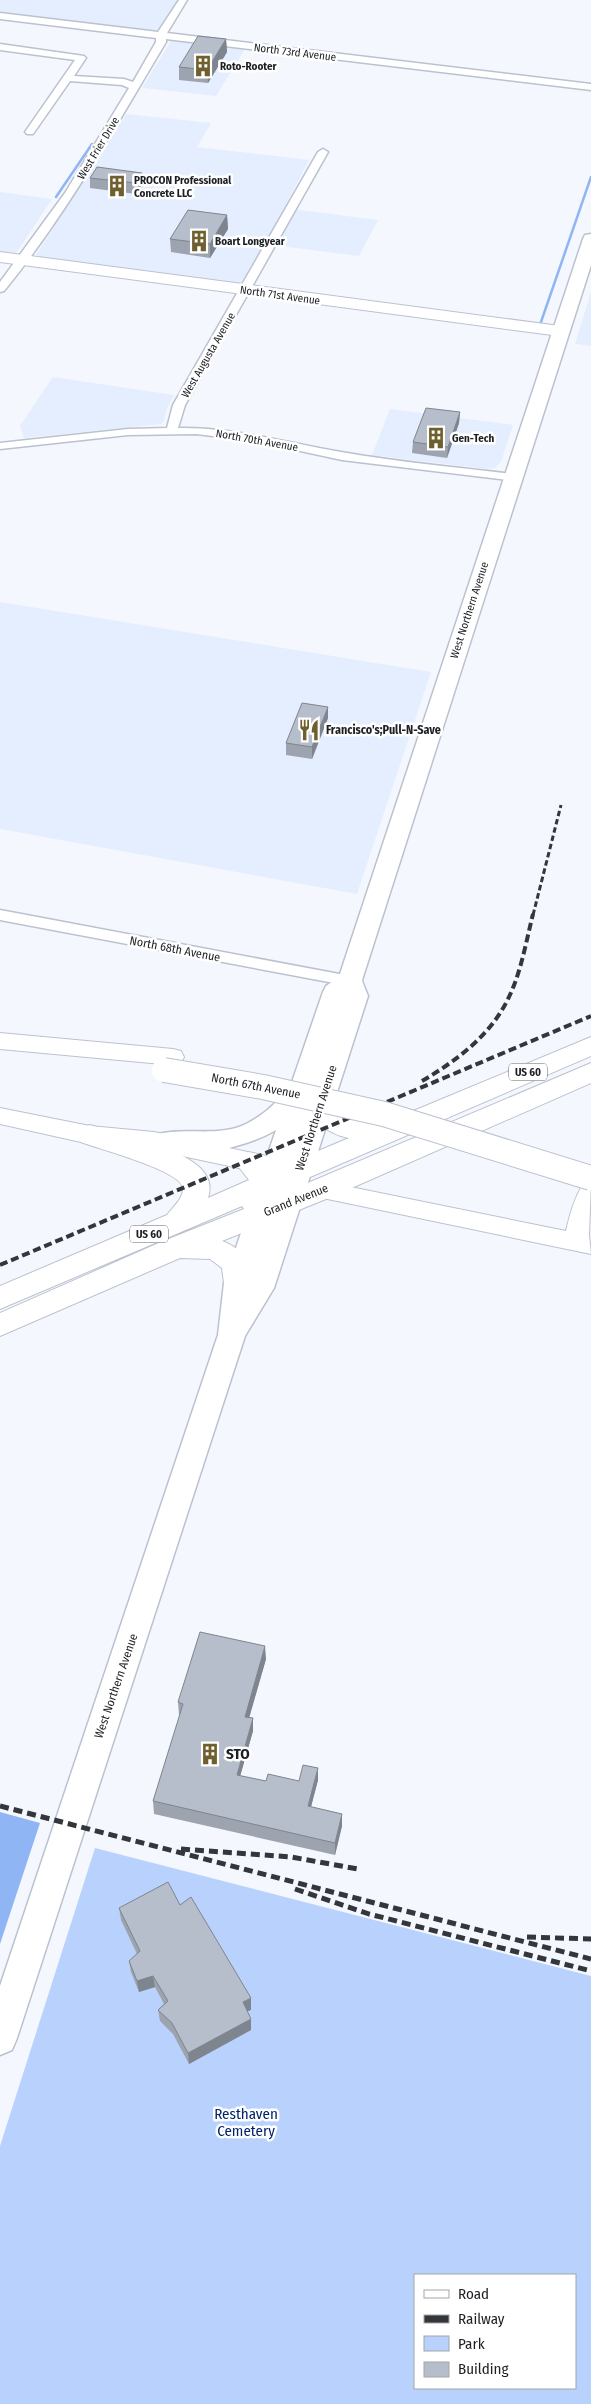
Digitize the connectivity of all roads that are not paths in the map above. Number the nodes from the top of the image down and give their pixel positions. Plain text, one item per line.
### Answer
1 (184, 0) edge
2 (0, 16) edge
3 (160, 35) junction
4 (0, 47) edge
5 (68, 78) junction
6 (134, 86) junction
7 (591, 87) edge
8 (30, 132) dead end
9 (323, 152) dead end
10 (591, 239) edge
11 (0, 257) edge
12 (21, 264) junction
13 (0, 265) edge
14 (0, 289) edge
15 (244, 294) junction
16 (558, 337) junction
17 (172, 430) junction
18 (0, 446) edge
19 (512, 478) junction
20 (0, 915) edge
21 (350, 981) junction
22 (0, 1042) edge
23 (591, 1046) edge
24 (0, 1055) edge
25 (168, 1064) junction
26 (309, 1069) junction
27 (591, 1072) edge
28 (323, 1094) junction
29 (0, 1116) edge
30 (427, 1116) junction
31 (90, 1135) junction
32 (164, 1142) junction
33 (248, 1161) joint
34 (591, 1162) edge
35 (591, 1178) edge
36 (272, 1187) junction
37 (321, 1190) junction
38 (591, 1190) edge
39 (176, 1222) junction
40 (586, 1243) edge
41 (171, 1250) junction
42 (238, 1283) junction
43 (0, 1298) edge
44 (0, 1325) edge
45 (232, 1335) junction
46 (0, 2038) edge

1 - 3 street, West Frier Drive
2 - 3 street, North 73rd Avenue
3 - 6 street, West Frier Drive
3 - 7 street, North 73rd Avenue
4 - 5 street
5 - 6 street
5 - 8 street
6 - 12 street, West Frier Drive
9 - 15 street, West Augusta Avenue
10 - 16 main road, West Northern Avenue
11 - 12 main road, North 71st Avenue
12 - 13 main road, North 71st Avenue
12 - 14 street, West Frier Drive
12 - 15 main road, North 71st Avenue
15 - 16 main road, North 71st Avenue
15 - 17 street, West Augusta Avenue
16 - 19 main road, West Northern Avenue
17 - 18 street, North 70th Avenue
17 - 19 street, North 70th Avenue
19 - 21 main road, West Northern Avenue
20 - 21 street, North 68th Avenue
21 - 26 main road, West Northern Avenue
21 - 28 main road, West Northern Avenue
22 - 25 main road, North 67th Avenue
23 - 30 highway, Grand Avenue / US 60
24 - 25 main road, North 67th Avenue
25 - 34 main road, North 67th Avenue
25 - 35 main road, North 67th Avenue, bridge
26 - 32 main road
26 - 36 main road, West Northern Avenue
27 - 37 highway, Grand Avenue / US 60
28 - 30 highway
28 - 36 main road, West Northern Avenue
29 - 31 main road
30 - 36 highway, Grand Avenue / US 60
31 - 32 main road
31 - 39 highway
32 - 33 main road
33 - 36 highway
36 - 37 highway, Grand Avenue / US 60
36 - 39 highway, Grand Avenue / US 60
36 - 41 highway, Grand Avenue / US 60
36 - 42 main road, West Northern Avenue
36 - 45 main road, West Northern Avenue
37 - 40 main road
38 - 40 main road
39 - 43 highway, Grand Avenue / US 60
41 - 42 highway
41 - 44 highway, Grand Avenue / US 60
42 - 45 main road, West Northern Avenue
45 - 46 main road, West Northern Avenue

